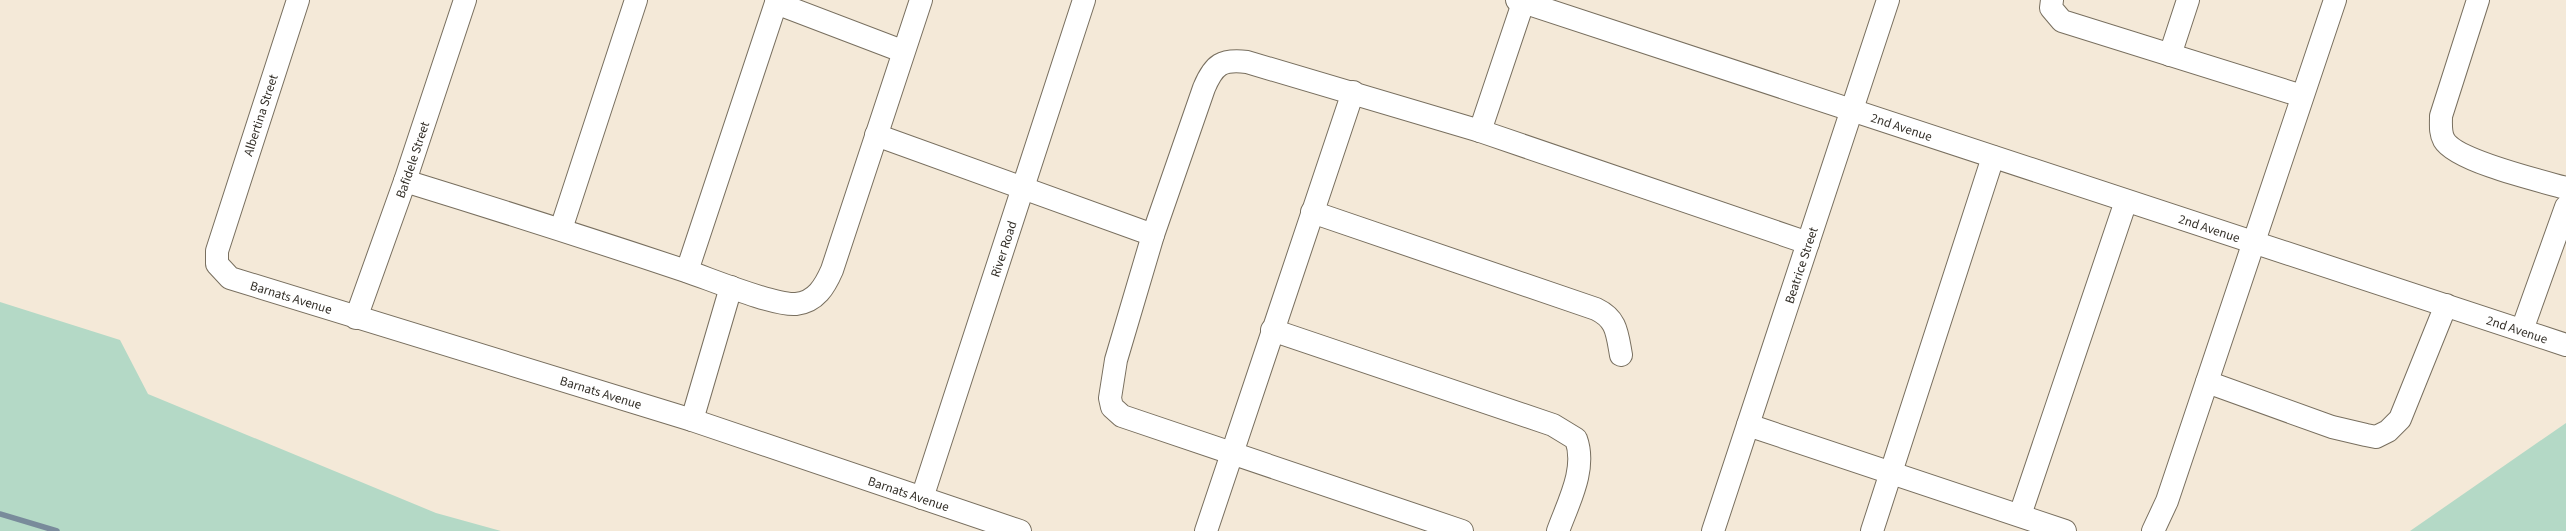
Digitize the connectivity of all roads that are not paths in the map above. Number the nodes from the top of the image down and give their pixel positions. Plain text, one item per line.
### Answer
1 (298, 0) edge
2 (465, 0) edge
3 (636, 0) edge
4 (921, 0) edge
5 (1084, 0) edge
6 (1888, 0) edge
7 (2052, 0) edge
8 (2188, 0) edge
9 (2335, 0) edge
10 (2478, 0) edge
11 (777, 1) edge
12 (1521, 1) edge
13 (902, 51) junction
14 (2170, 55) junction
15 (1353, 92) junction
16 (2302, 96) junction
17 (1852, 111) junction
18 (1480, 131) junction
19 (876, 135) junction
20 (1993, 157) junction
21 (406, 181) junction
22 (1023, 187) junction
23 (2566, 188) edge
24 (2126, 201) junction
25 (2566, 207) edge
26 (1312, 212) junction
27 (561, 229) junction
28 (222, 230) joint
29 (1153, 235) junction
30 (1808, 243) junction
31 (2253, 243) junction
32 (687, 271) junction
33 (731, 287) junction
34 (2446, 305) junction
35 (356, 318) junction
36 (1272, 330) junction
37 (2522, 330) junction
38 (2566, 345) edge
39 (1621, 355) dead end
40 (2207, 382) junction
41 (692, 420) junction
42 (1748, 425) junction
43 (1231, 454) junction
44 (1891, 473) junction
45 (922, 498) junction
46 (2020, 515) junction
47 (1458, 530) edge
48 (1020, 531) edge
49 (1206, 531) edge
50 (1558, 531) edge
51 (1713, 531) edge
52 (1872, 531) edge
53 (2065, 531) edge
54 (2153, 531) edge

1 - 28 street, Albertina Street
2 - 21 street, Bafidele Street
3 - 27 street
4 - 13 street
5 - 22 street, River Road
6 - 17 street, Beatrice Street
7 - 14 street
8 - 14 street
9 - 16 street
10 - 23 street
11 - 13 street
11 - 32 street
12 - 17 street, 2nd Avenue
12 - 18 street
13 - 19 street
14 - 16 street
15 - 18 street
15 - 26 street
15 - 29 street
16 - 31 street
17 - 20 street, 2nd Avenue
17 - 30 street, Beatrice Street
18 - 30 street
19 - 22 street
19 - 33 street
20 - 24 street, 2nd Avenue
20 - 44 street
21 - 27 street
21 - 35 street, Bafidele Street
22 - 29 street
22 - 45 street, River Road
24 - 31 street, 2nd Avenue
24 - 46 street
25 - 37 street
26 - 36 street
26 - 39 street
27 - 32 street
28 - 35 street, Barnats Avenue
29 - 43 street
30 - 42 street, Beatrice Street
31 - 34 street, 2nd Avenue
31 - 40 street
32 - 33 street
33 - 41 street
34 - 37 street, 2nd Avenue
34 - 40 street
35 - 41 street, Barnats Avenue
36 - 43 street
36 - 50 street
37 - 38 street, 2nd Avenue
40 - 54 street
41 - 45 street, Barnats Avenue
42 - 44 street
42 - 51 street, Beatrice Street
43 - 47 street
43 - 49 street
44 - 46 street
44 - 52 street
45 - 48 street, Barnats Avenue
46 - 53 street

